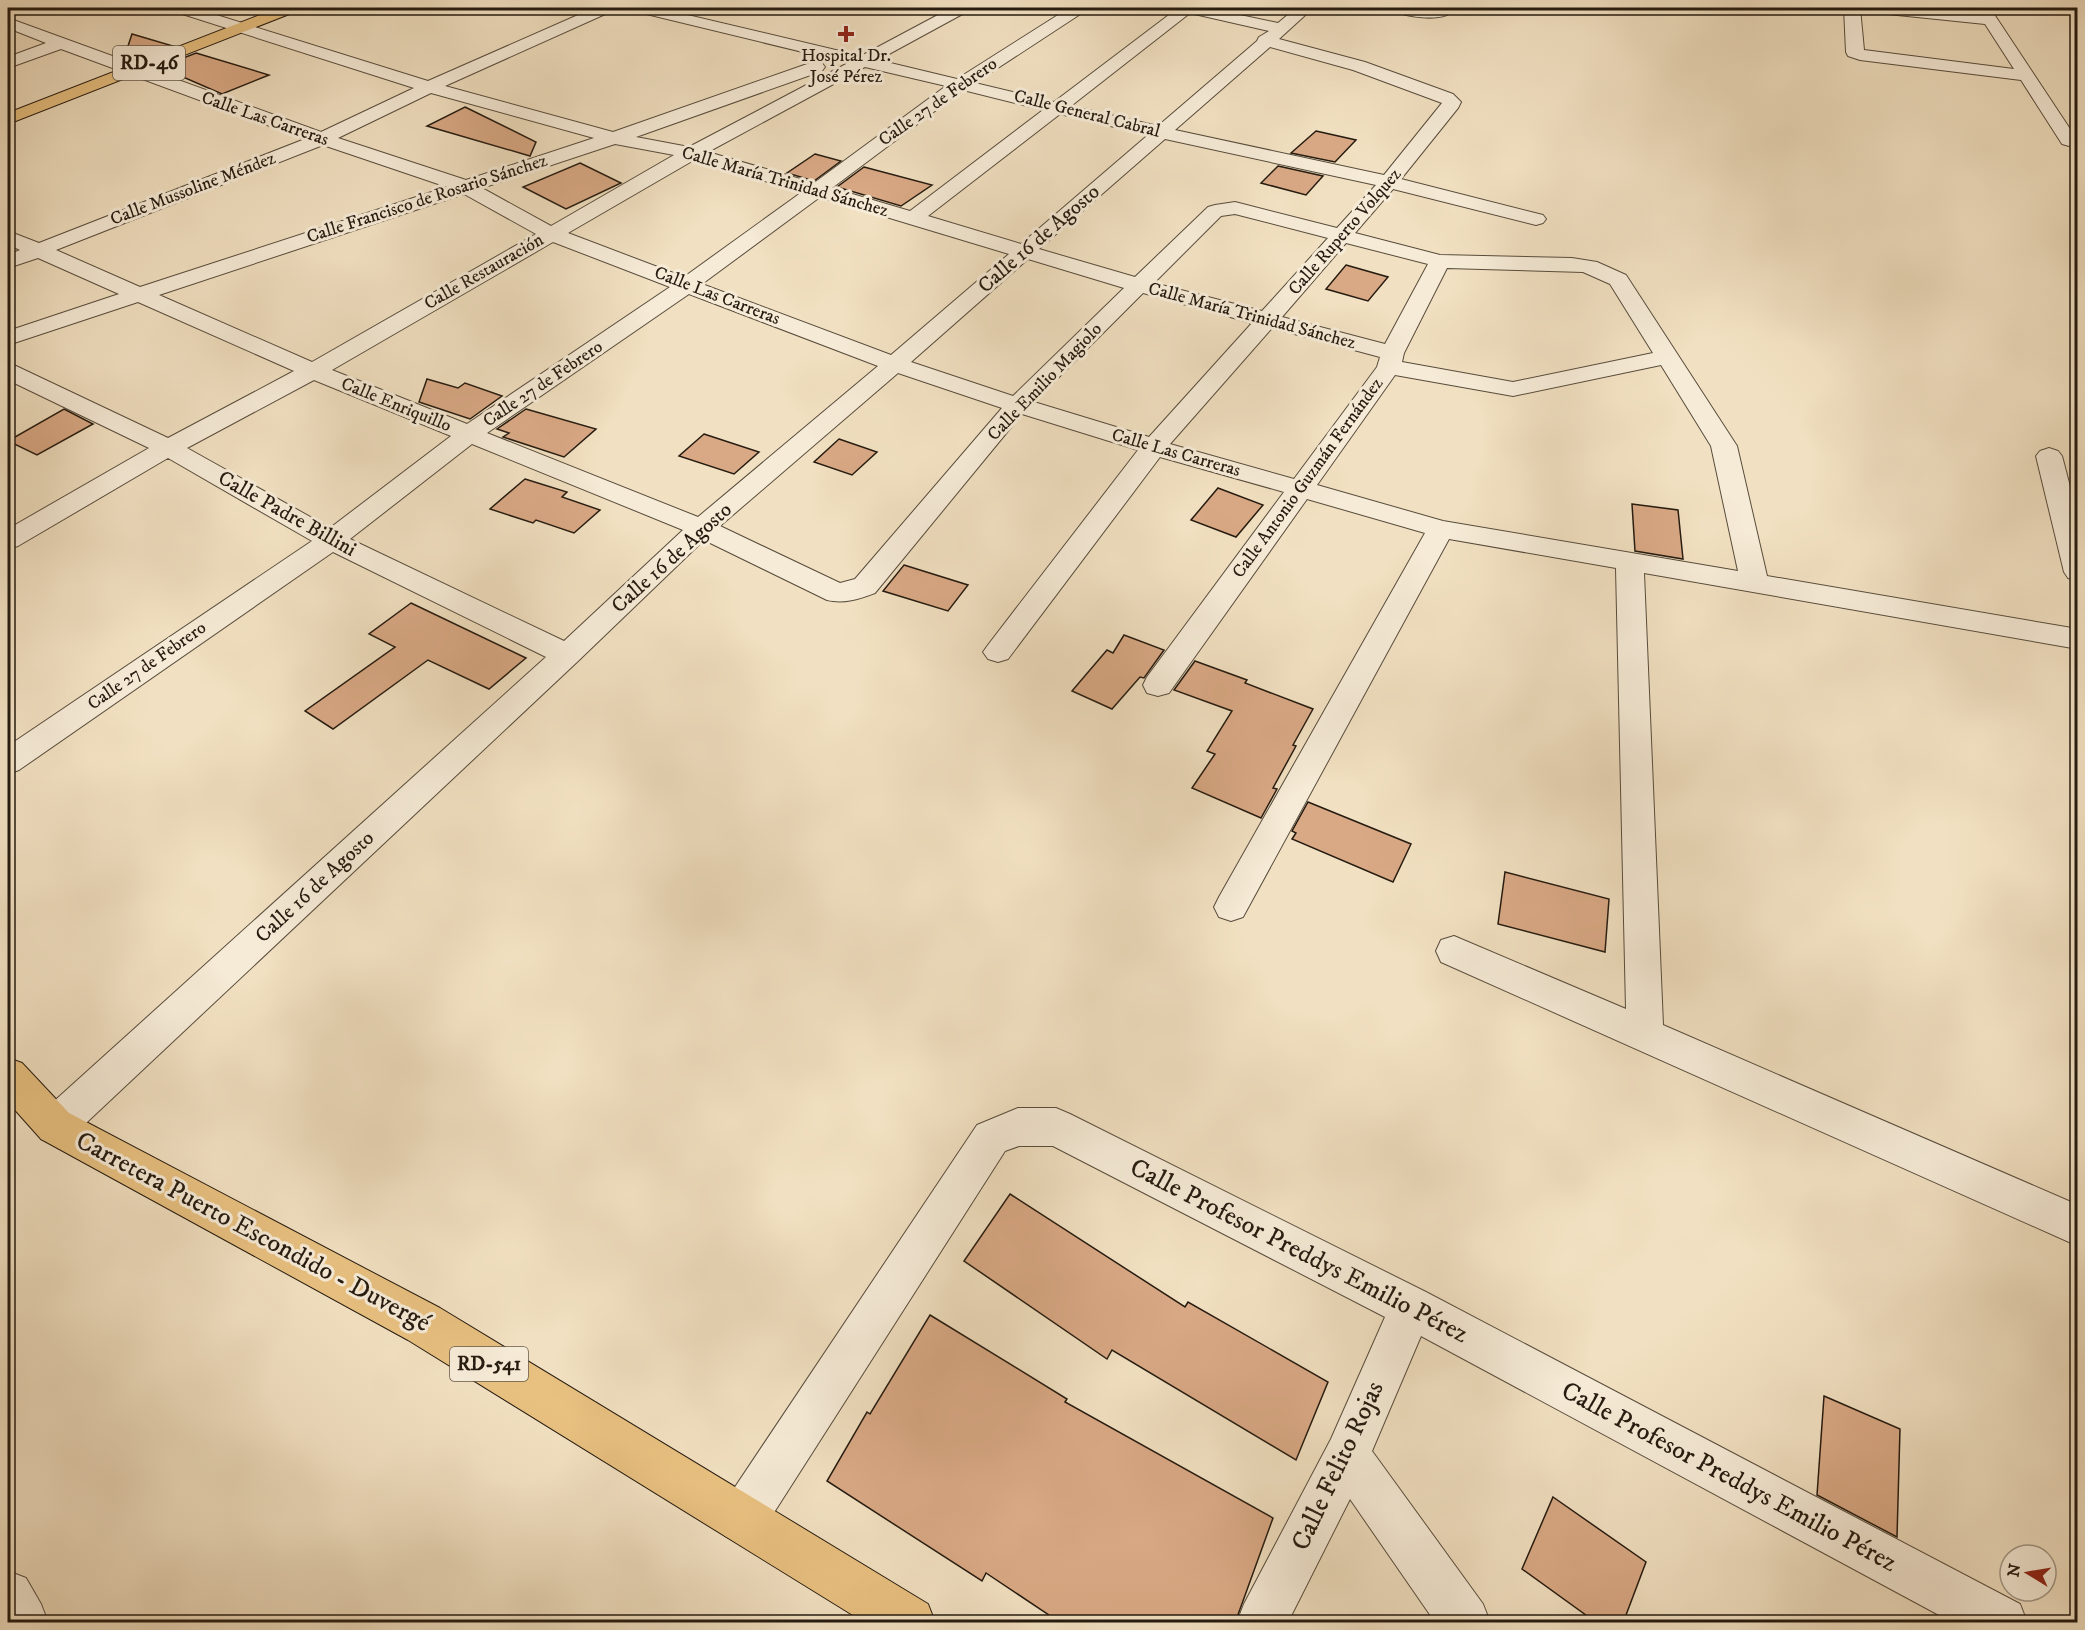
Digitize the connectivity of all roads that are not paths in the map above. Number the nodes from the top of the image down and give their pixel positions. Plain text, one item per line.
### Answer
1 (179, 8) edge
2 (291, 8) edge
3 (606, 8) edge
4 (640, 8) edge
5 (962, 8) edge
6 (1079, 8) edge
7 (1187, 8) edge
8 (1305, 8) edge
9 (1399, 8) edge
10 (1447, 8) edge
11 (1852, 8) edge
12 (1878, 8) edge
13 (733, 13) dead end
14 (1986, 14) edge
15 (8, 23) edge
16 (713, 23) junction
17 (245, 27) junction
18 (1272, 34) junction
19 (60, 44) junction
20 (854, 58) junction
21 (8, 63) edge
22 (129, 70) junction
23 (2027, 76) junction
24 (961, 84) junction
25 (429, 87) junction
26 (1060, 106) junction
27 (8, 118) edge
28 (1159, 132) junction
29 (614, 138) junction
30 (322, 139) junction
31 (2069, 140) dead end
32 (692, 153) junction
33 (1389, 182) junction
34 (464, 186) junction
35 (814, 190) junction
36 (912, 219) junction
37 (1536, 219) dead end
38 (551, 234) junction
39 (1343, 234) junction
40 (8, 237) edge
41 (39, 250) junction
42 (1024, 252) junction
43 (1440, 261) junction
44 (8, 262) edge
45 (687, 285) junction
46 (1141, 286) junction
47 (138, 294) junction
48 (1268, 320) junction
49 (8, 338) edge
50 (1665, 357) junction
51 (1390, 360) junction
52 (894, 364) junction
53 (8, 371) edge
54 (313, 371) junction
55 (1017, 405) junction
56 (469, 434) junction
57 (1154, 447) junction
58 (168, 448) junction
59 (2049, 456) dead end
60 (1299, 489) junction
61 (701, 528) junction
62 (1441, 529) junction
63 (8, 540) edge
64 (331, 540) junction
65 (1630, 561) junction
66 (2078, 572) edge
67 (1755, 583) junction
68 (853, 591) joint
69 (2078, 639) edge
70 (998, 652) dead end
71 (567, 655) junction
72 (1158, 686) dead end
73 (8, 762) edge
74 (1231, 907) dead end
75 (1454, 951) dead end
76 (1645, 1036) junction
77 (8, 1075) edge
78 (55, 1126) junction
79 (2078, 1226) edge
80 (1410, 1307) junction
81 (1347, 1455) junction
82 (742, 1519) junction
83 (8, 1596) edge
84 (23, 1623) edge
85 (910, 1623) edge
86 (1263, 1623) edge
87 (1465, 1623) edge
88 (2001, 1623) edge

1 - 17 street, Calle María Trinidad Sánchez
2 - 17 main road, RD-46
3 - 25 street, Calle Mussoline Méndez
4 - 16 street, Calle General Cabral
5 - 20 street, Calle Restauración
6 - 24 street, Calle 27 de Febrero
7 - 18 street
7 - 26 street
8 - 18 street, Calle 16 de Agosto
9 - 10 street
11 - 23 street
12 - 14 street
13 - 16 street
14 - 23 street
15 - 19 street, Calle Las Carreras
16 - 20 street, Calle General Cabral
17 - 22 main road, RD-46
17 - 25 street, Calle María Trinidad Sánchez
18 - 28 street, Calle 16 de Agosto
18 - 33 street, Calle Ruperto Volquez
19 - 21 street
19 - 22 street, Calle Las Carreras
20 - 24 street, Calle General Cabral
20 - 29 street, Calle Francisco de Rosario Sánchez
20 - 32 street, Calle Restauración
22 - 27 main road, RD-46
22 - 30 street, Calle Las Carreras
23 - 31 street
24 - 26 street, Calle General Cabral
24 - 35 street, Calle 27 de Febrero
25 - 29 street, Calle María Trinidad Sánchez
25 - 30 street, Calle Mussoline Méndez
26 - 28 street, Calle General Cabral
26 - 36 street
28 - 33 street, Calle General Cabral
28 - 42 street, Calle 16 de Agosto
29 - 32 street, Calle María Trinidad Sánchez
29 - 34 street, Calle Francisco de Rosario Sánchez
30 - 34 street, Calle Las Carreras
30 - 41 street, Calle Mussoline Méndez
32 - 35 street, Calle María Trinidad Sánchez
32 - 38 street, Calle Restauración
33 - 37 street, Calle General Cabral
33 - 39 street, Calle Ruperto Volquez
34 - 38 street, Calle Las Carreras
34 - 47 street, Calle Francisco de Rosario Sánchez
35 - 36 street, Calle María Trinidad Sánchez
35 - 45 street, Calle 27 de Febrero
36 - 42 street, Calle María Trinidad Sánchez
38 - 45 street, Calle Las Carreras
38 - 54 street, Calle Restauración
39 - 43 street
39 - 46 street, Calle Emilio Magiolo
39 - 48 street, Calle Ruperto Volquez
40 - 41 street, Calle Enriquillo
41 - 44 street, Calle Mussoline Méndez
41 - 47 street, Calle Enriquillo
42 - 46 street, Calle María Trinidad Sánchez
42 - 52 street, Calle 16 de Agosto
43 - 50 street
43 - 51 street, Calle Antonio Guzmán Fernández
45 - 52 street, Calle Las Carreras
45 - 56 street, Calle 27 de Febrero
46 - 48 street, Calle María Trinidad Sánchez
46 - 55 street, Calle Emilio Magiolo
47 - 49 street, Calle Francisco de Rosario Sánchez
47 - 54 street, Calle Enriquillo
48 - 51 street, Calle María Trinidad Sánchez
48 - 57 street, Calle Ruperto Volquez
50 - 51 street, Calle María Trinidad Sánchez
50 - 67 street
51 - 60 street, Calle Antonio Guzmán Fernández
52 - 55 street, Calle Las Carreras
52 - 61 street, Calle 16 de Agosto
53 - 58 street, Calle Padre Billini
54 - 56 street, Calle Enriquillo
54 - 58 street, Calle Restauración
55 - 57 street, Calle Las Carreras
55 - 68 street, Calle Emilio Magiolo
56 - 61 street, Calle Enriquillo
56 - 64 street, Calle 27 de Febrero
57 - 60 street, Calle Las Carreras
57 - 70 street, Calle Ruperto Volquez
58 - 63 street, Calle Restauración
58 - 64 street, Calle Padre Billini
59 - 66 street
60 - 62 street, Calle Las Carreras
60 - 72 street, Calle Antonio Guzmán Fernández
61 - 68 street, Calle Enriquillo
61 - 71 street, Calle 16 de Agosto
62 - 65 street, Calle Las Carreras
62 - 74 street
64 - 71 street, Calle Padre Billini
64 - 73 street, Calle 27 de Febrero
65 - 67 street, Calle Las Carreras
65 - 76 street
67 - 69 street, Calle Las Carreras
71 - 78 street, Calle 16 de Agosto
75 - 76 street
76 - 79 street
77 - 78 main road, RD-541
78 - 82 main road, Carretera Puerto Escondido - Duvergé / RD-541
80 - 81 street, Calle Felito Rojas
80 - 82 street, Calle Profesor Preddys Emilio Pérez
80 - 88 street, Calle Profesor Preddys Emilio Pérez
81 - 86 street, Calle Felito Rojas
81 - 87 street
82 - 85 main road, Carretera Puerto Escondido - Duvergé / RD-541
83 - 84 street

